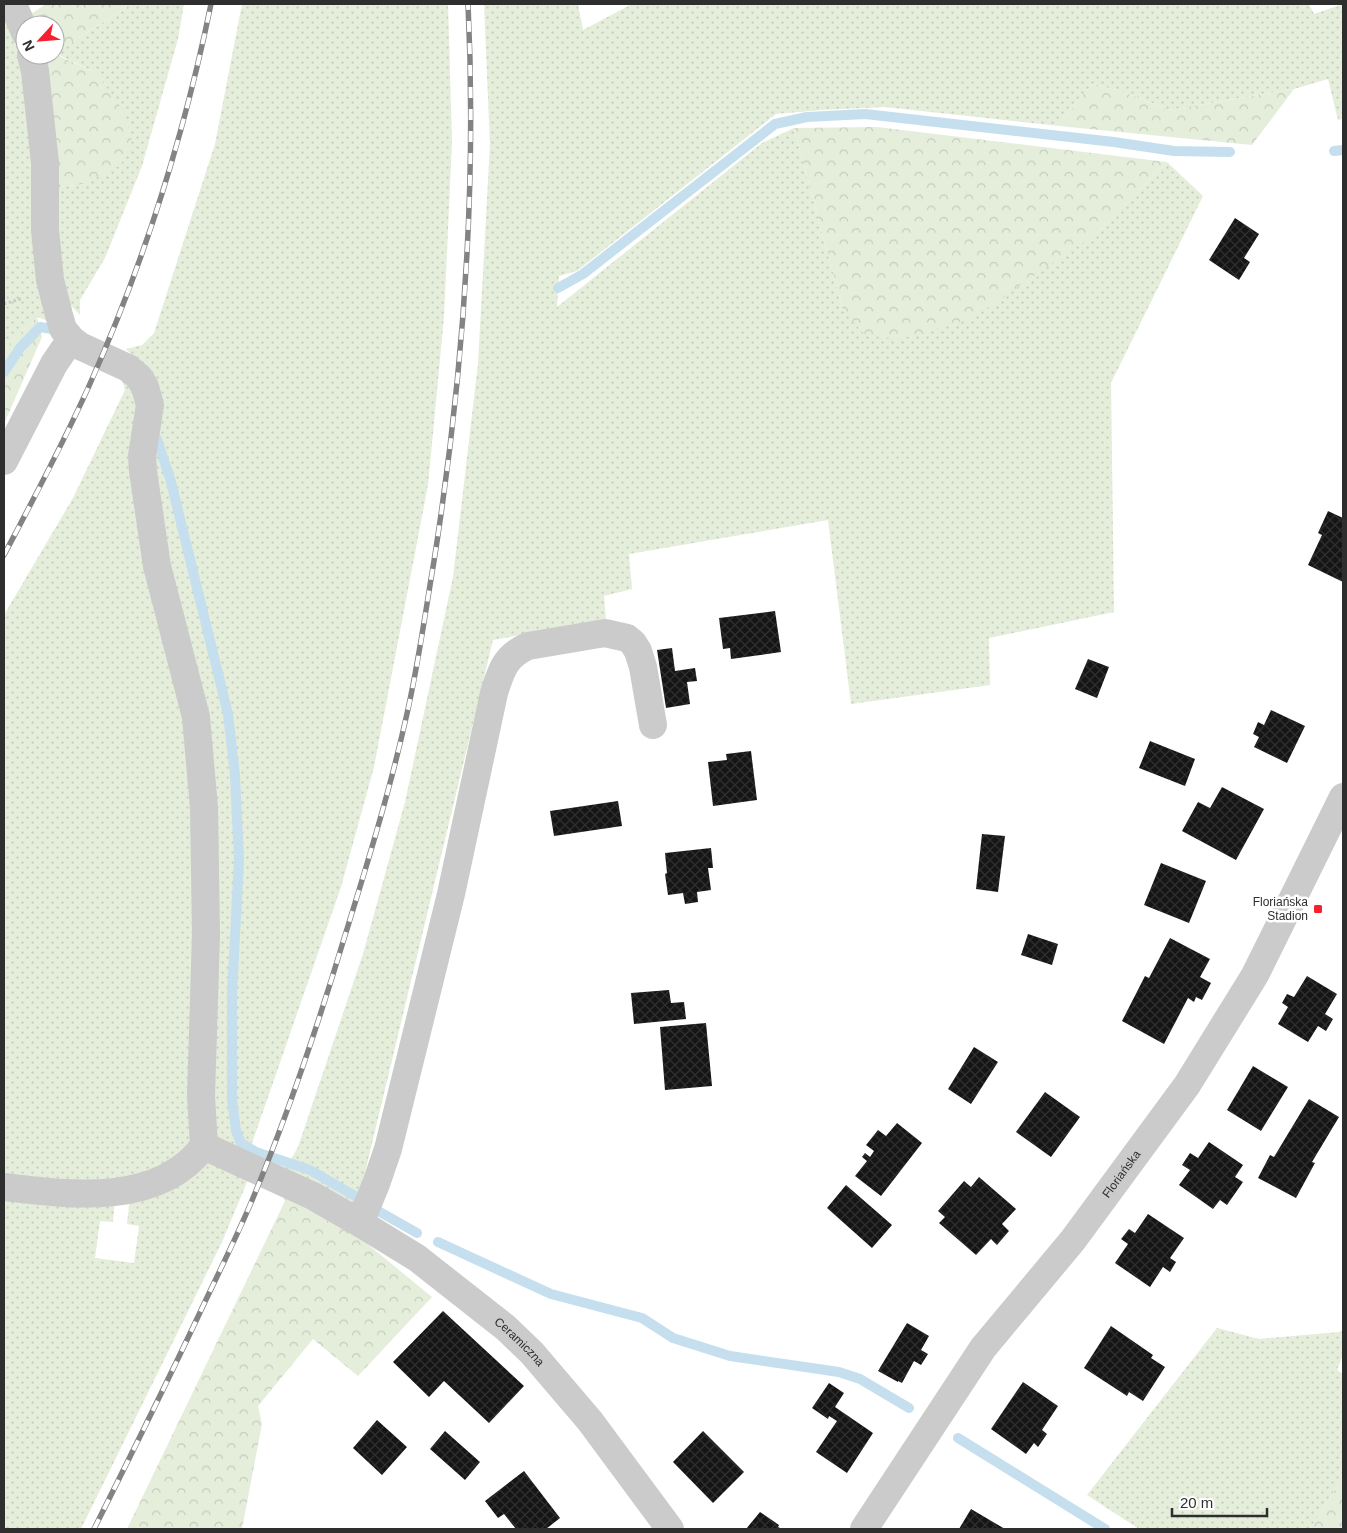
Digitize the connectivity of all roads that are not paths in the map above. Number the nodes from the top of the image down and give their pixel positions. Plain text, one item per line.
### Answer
1 (34, 65) edge
2 (69, 342) dead end
3 (4, 461) edge
4 (653, 725) dead end
5 (1343, 798) edge
6 (204, 1146) junction
7 (4, 1187) edge
8 (360, 1223) junction
9 (670, 1529) edge
10 (864, 1529) edge

1 - 6 street
2 - 3 street
4 - 8 street
5 - 10 street, Floriańska
6 - 7 street
6 - 8 street, Ceramiczna
8 - 9 street, Ceramiczna

